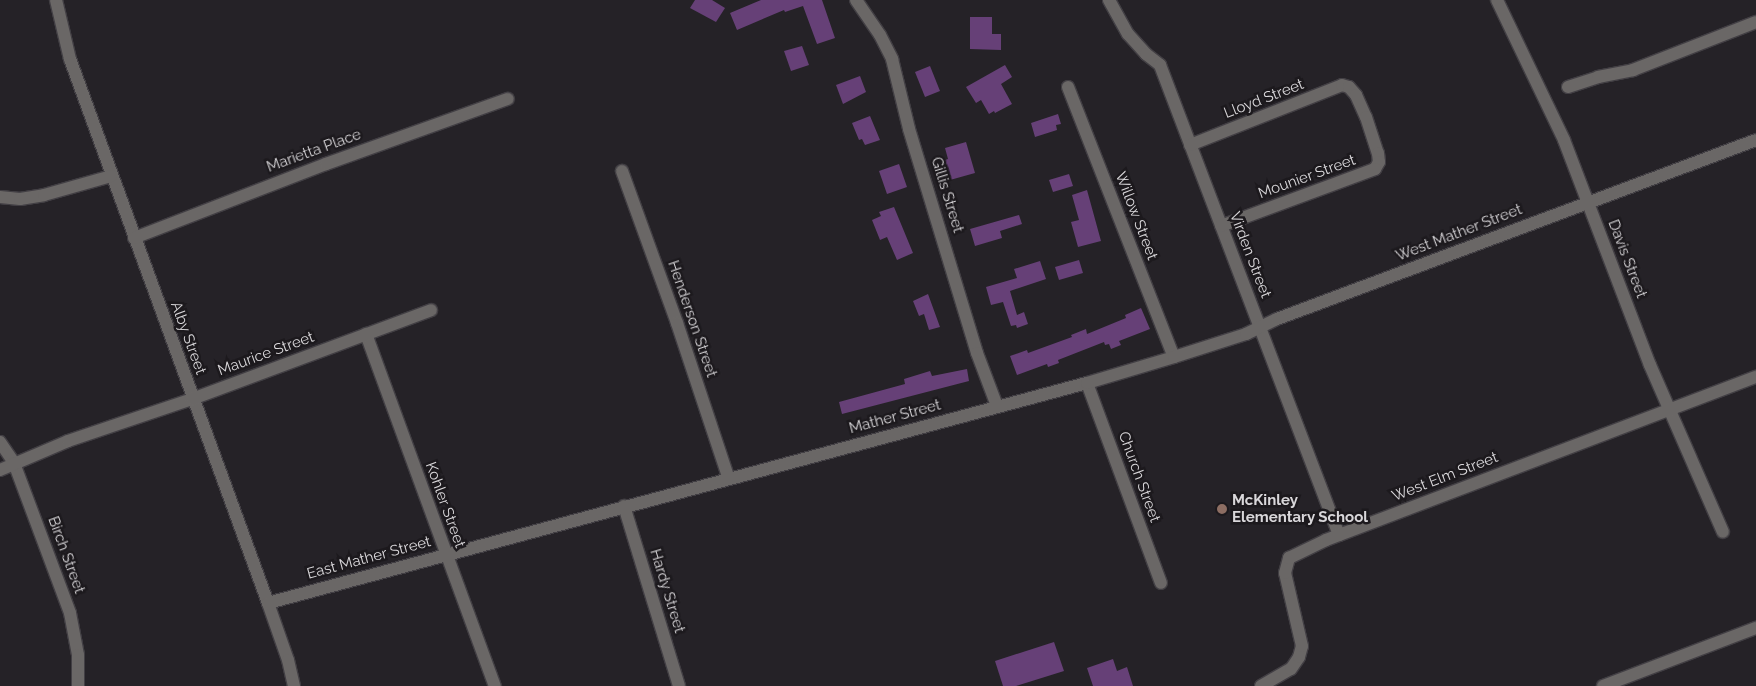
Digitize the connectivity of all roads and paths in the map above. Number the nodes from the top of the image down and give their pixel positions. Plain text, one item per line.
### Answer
1 (56, 0) edge
2 (856, 0) edge
3 (1109, 0) edge
4 (1497, 0) edge
5 (1756, 22) edge
6 (1068, 87) dead end
7 (1349, 87) joint
8 (1568, 87) dead end
9 (508, 99) dead end
10 (1756, 140) edge
11 (1190, 145) junction
12 (622, 171) dead end
13 (111, 176) junction
14 (0, 197) edge
15 (1588, 202) junction
16 (1222, 226) junction
17 (134, 238) junction
18 (431, 310) dead end
19 (1260, 328) junction
20 (366, 334) junction
21 (1174, 357) junction
22 (1756, 377) edge
23 (1088, 383) junction
24 (192, 399) junction
25 (997, 406) junction
26 (1669, 410) junction
27 (0, 442) edge
28 (14, 463) junction
29 (0, 470) edge
30 (729, 479) junction
31 (624, 506) junction
32 (1723, 532) dead end
33 (1339, 535) junction
34 (446, 554) junction
35 (1161, 583) dead end
36 (268, 602) junction
37 (1756, 628) edge
38 (78, 686) edge
39 (294, 686) edge
40 (495, 686) edge
41 (679, 686) edge
42 (1260, 686) edge
43 (1603, 686) edge

1 - 13 street, Alby Street
2 - 25 street, Gillis Street
3 - 11 street, Virden Street
4 - 15 street, Davis Street
5 - 8 street
6 - 21 street, Willow Street
7 - 11 street, Lloyd Street
7 - 16 street, Mounier Street
9 - 17 street, Marietta Place
10 - 15 street, West Mather Street
11 - 16 street, Virden Street
12 - 30 street, Henderson Street
13 - 14 street
13 - 17 street, Alby Street
15 - 19 street, West Mather Street
15 - 26 street, Davis Street
16 - 19 street, Virden Street
17 - 24 street, Alby Street
18 - 20 street, Maurice Street
19 - 21 street, West Mather Street
19 - 33 street, Virden Street
20 - 24 street, Maurice Street
20 - 34 street, Kohler Street
21 - 23 street, Mather Street
22 - 26 street, West Elm Street
23 - 25 street, Mather Street
23 - 35 street, Church Street
24 - 28 street, Maurice Street
24 - 36 street, Alby Street
25 - 30 street, Mather Street
26 - 32 street, Davis Street
26 - 33 street, West Elm Street
27 - 28 street, Birch Street
28 - 29 street, Maurice Street
28 - 38 street, Birch Street
30 - 31 street, Mather Street
31 - 34 street, East Mather Street
31 - 41 street, Hardy Street
33 - 42 street, West Elm Street
34 - 36 street, East Mather Street
34 - 40 street, Kohler Street
36 - 39 street, Alby Street
37 - 43 street

